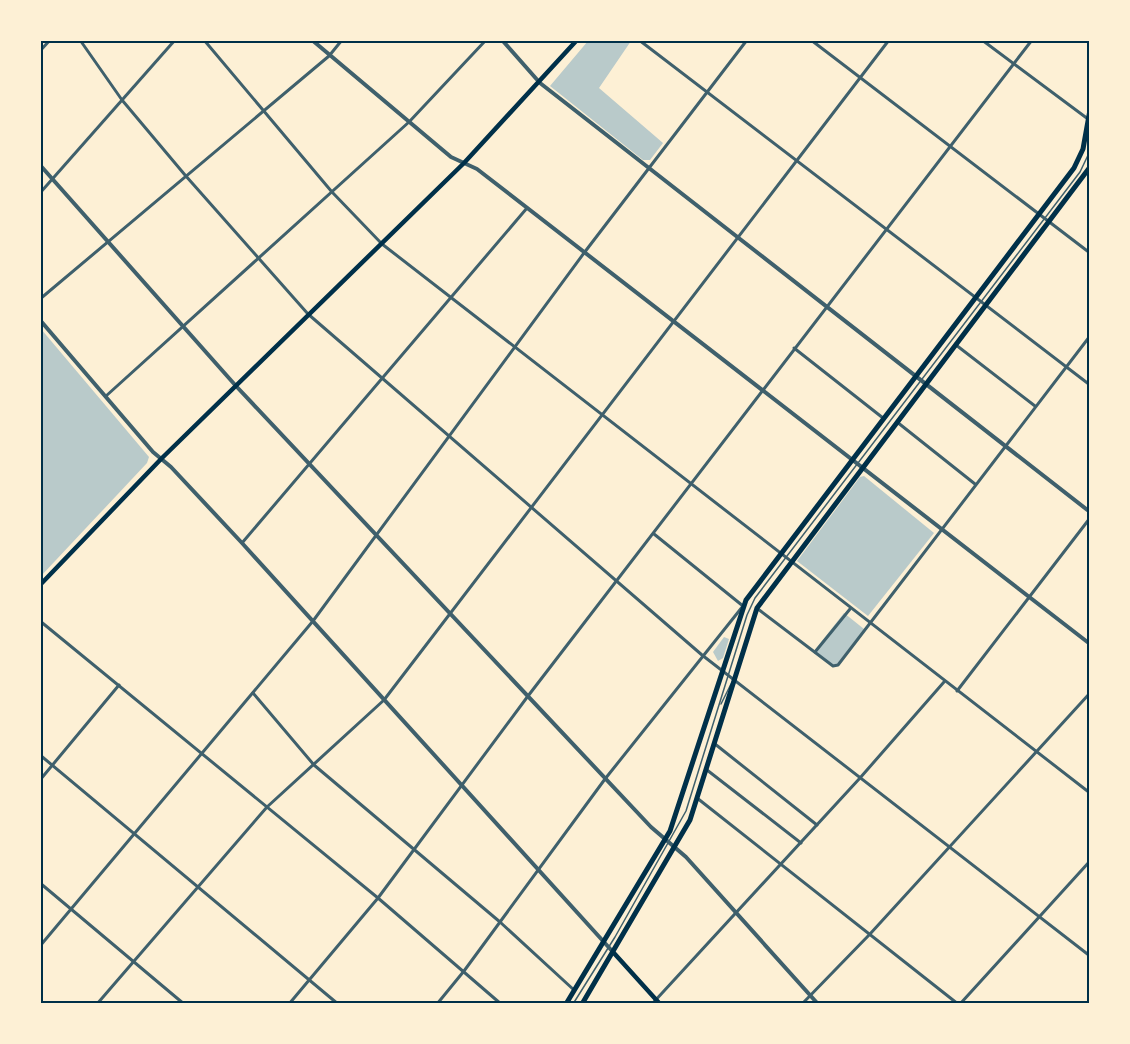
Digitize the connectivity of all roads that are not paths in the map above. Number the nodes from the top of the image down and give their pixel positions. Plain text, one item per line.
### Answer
1 (50, 40) edge
2 (80, 40) edge
3 (175, 40) edge
4 (204, 40) edge
5 (312, 40) edge
6 (342, 40) edge
7 (486, 40) edge
8 (502, 40) edge
9 (577, 40) edge
10 (639, 40) edge
11 (747, 40) edge
12 (811, 40) edge
13 (890, 40) edge
14 (982, 40) edge
15 (1032, 40) edge
16 (40, 51) edge
17 (329, 56) junction
18 (1014, 64) junction
19 (860, 78) junction
20 (540, 83) junction
21 (707, 93) junction
22 (123, 100) junction
23 (1089, 110) edge
24 (263, 112) junction
25 (1089, 120) edge
26 (409, 122) junction
27 (950, 147) junction
28 (1089, 151) edge
29 (797, 161) junction
30 (464, 163) junction
31 (40, 165) edge
32 (1089, 167) edge
33 (649, 169) junction
34 (185, 175) junction
35 (53, 179) junction
36 (332, 192) junction
37 (40, 193) edge
38 (527, 208) junction
39 (1044, 219) junction
40 (887, 230) junction
41 (737, 239) junction
42 (109, 242) junction
43 (382, 244) junction
44 (584, 253) junction
45 (1089, 254) edge
46 (259, 257) junction
47 (450, 297) junction
48 (40, 299) edge
49 (980, 301) junction
50 (825, 308) junction
51 (308, 314) junction
52 (40, 320) edge
53 (674, 322) junction
54 (183, 325) junction
55 (1089, 336) edge
56 (956, 345) junction
57 (514, 348) junction
58 (794, 348) junction
59 (1066, 366) junction
60 (381, 379) junction
61 (920, 381) junction
62 (1089, 385) edge
63 (236, 386) junction
64 (762, 391) junction
65 (106, 396) junction
66 (1035, 406) junction
67 (603, 416) junction
68 (883, 418) junction
69 (897, 422) junction
70 (449, 437) junction
71 (1004, 446) junction
72 (162, 458) junction
73 (851, 460) junction
74 (309, 463) junction
75 (856, 464) junction
76 (862, 469) junction
77 (975, 484) junction
78 (692, 485) junction
79 (532, 508) junction
80 (1089, 512) edge
81 (1089, 518) edge
82 (942, 530) junction
83 (654, 534) junction
84 (376, 535) junction
85 (242, 543) junction
86 (785, 558) junction
87 (618, 583) junction
88 (40, 585) edge
89 (1029, 598) junction
90 (743, 606) junction
91 (756, 608) junction
92 (850, 609) junction
93 (450, 613) junction
94 (40, 621) edge
95 (313, 621) junction
96 (870, 625) junction
97 (1089, 644) edge
98 (814, 652) junction
99 (702, 655) junction
100 (722, 671) junction
101 (731, 677) junction
102 (945, 682) junction
103 (119, 686) junction
104 (957, 691) junction
105 (253, 693) junction
106 (1089, 693) edge
107 (528, 696) junction
108 (384, 700) junction
109 (716, 716) junction
110 (715, 744) junction
111 (1036, 751) junction
112 (202, 753) junction
113 (40, 754) edge
114 (53, 765) junction
115 (314, 765) junction
116 (706, 770) junction
117 (605, 778) junction
118 (860, 778) junction
119 (40, 780) edge
120 (462, 784) junction
121 (1089, 793) edge
122 (698, 798) junction
123 (267, 807) junction
124 (817, 825) junction
125 (136, 834) junction
126 (670, 843) junction
127 (801, 843) junction
128 (949, 846) junction
129 (413, 850) junction
130 (1089, 861) edge
131 (782, 863) junction
132 (538, 869) junction
133 (40, 883) edge
134 (198, 886) junction
135 (378, 898) junction
136 (72, 909) junction
137 (735, 912) junction
138 (1039, 917) junction
139 (500, 921) junction
140 (870, 934) junction
141 (603, 940) junction
142 (40, 946) edge
143 (608, 946) junction
144 (613, 951) junction
145 (1089, 956) edge
146 (133, 962) junction
147 (464, 971) junction
148 (309, 980) junction
149 (574, 990) junction
150 (810, 995) junction
151 (656, 1002) edge
152 (97, 1004) edge
153 (184, 1004) edge
154 (289, 1004) edge
155 (338, 1004) edge
156 (437, 1004) edge
157 (501, 1004) edge
158 (566, 1004) edge
159 (573, 1004) edge
160 (582, 1004) edge
161 (802, 1004) edge
162 (818, 1004) edge
163 (959, 1004) edge

1 - 16 street
2 - 22 street
3 - 22 street
4 - 24 street
5 - 17 street
6 - 17 street
7 - 26 street
8 - 20 street
9 - 20 main road
10 - 21 street
11 - 21 street
12 - 19 street
13 - 19 street
14 - 18 street
15 - 18 street
17 - 24 street
17 - 26 street
18 - 25 street
18 - 27 street
19 - 27 street
19 - 29 street
20 - 30 main road
20 - 33 street
21 - 29 street
21 - 33 street
22 - 34 street
22 - 35 street
23 - 25 main road
24 - 34 street
24 - 36 street
25 - 39 main road
26 - 30 street
26 - 36 street
27 - 39 street
27 - 40 street
28 - 39 lane
29 - 40 street
29 - 41 street
30 - 38 street
30 - 43 main road
31 - 35 street
32 - 39 main road
33 - 41 street
33 - 44 street
34 - 42 street
34 - 46 street
35 - 37 street
35 - 42 street
36 - 43 street
36 - 46 street
38 - 44 street
38 - 47 street
39 - 45 street
39 - 49 main road
39 - 49 main road
40 - 49 street
40 - 50 street
41 - 50 street
41 - 53 street
42 - 48 street
42 - 54 street
43 - 47 street
43 - 51 main road
44 - 53 street
44 - 57 street
46 - 51 street
46 - 54 street
47 - 57 street
47 - 60 street
49 - 56 main road
49 - 59 street
49 - 61 main road
50 - 58 street
50 - 61 street
51 - 60 street
51 - 63 main road
52 - 65 street
53 - 64 street
53 - 67 street
54 - 63 street
54 - 65 street
55 - 59 street
56 - 61 main road
56 - 66 street
57 - 67 street
57 - 70 street
58 - 64 street
58 - 68 street
59 - 62 street
59 - 66 street
60 - 70 street
60 - 74 street
61 - 68 main road
61 - 69 main road
61 - 71 street
61 - 75 lane
63 - 72 main road
63 - 74 street
64 - 73 street
64 - 78 street
65 - 72 street
66 - 71 street
67 - 78 street
67 - 79 street
68 - 73 main road
69 - 76 main road
69 - 77 street
70 - 79 street
70 - 84 street
71 - 77 street
71 - 80 street
72 - 85 street
72 - 88 main road
73 - 75 street
73 - 86 main road
74 - 84 street
74 - 85 street
75 - 76 street
75 - 86 lane
76 - 82 street
76 - 86 main road
77 - 82 street
78 - 83 street
78 - 86 street
79 - 87 street
79 - 93 street
81 - 89 street
82 - 89 street
82 - 96 street
83 - 87 street
83 - 90 street
84 - 93 street
84 - 95 street
85 - 95 street
86 - 90 main road
86 - 91 main road
86 - 92 street
86 - 101 lane
87 - 99 street
87 - 107 street
89 - 97 street
89 - 104 street
90 - 99 street
90 - 100 main road
91 - 98 street
91 - 101 main road
92 - 96 street
92 - 98 street
93 - 107 street
93 - 108 street
94 - 103 street
95 - 105 street
95 - 108 street
96 - 98 street
96 - 102 street
99 - 100 street
99 - 117 street
100 - 101 street
100 - 126 main road
101 - 109 lane
101 - 109 lane
101 - 110 main road
101 - 118 street
102 - 104 street
102 - 118 street
103 - 112 street
103 - 114 street
104 - 111 street
105 - 112 street
105 - 115 street
106 - 111 street
107 - 117 street
107 - 120 street
108 - 115 street
108 - 120 street
109 - 126 lane
110 - 116 main road
110 - 124 street
111 - 121 street
111 - 128 street
112 - 123 street
112 - 125 street
113 - 114 street
114 - 119 street
114 - 125 street
115 - 123 street
115 - 129 street
116 - 122 main road
116 - 127 street
117 - 126 street
117 - 132 street
118 - 124 street
118 - 128 street
120 - 129 street
120 - 132 street
122 - 126 main road
122 - 131 street
123 - 134 street
123 - 135 street
124 - 127 street
125 - 134 street
125 - 136 street
126 - 137 street
126 - 141 main road
126 - 143 lane
126 - 144 main road
127 - 131 street
128 - 138 street
128 - 140 street
129 - 135 street
129 - 139 street
130 - 138 street
131 - 137 street
131 - 140 street
132 - 139 street
132 - 141 street
133 - 136 street
134 - 146 street
134 - 148 street
135 - 147 street
135 - 148 street
136 - 142 street
136 - 146 street
137 - 150 street
137 - 151 street
138 - 145 street
138 - 163 street
139 - 147 street
139 - 149 street
140 - 150 street
140 - 163 street
141 - 143 street
141 - 149 main road
143 - 144 street
143 - 159 lane
144 - 151 main road
144 - 160 main road
146 - 152 street
146 - 153 street
147 - 156 street
147 - 157 street
148 - 154 street
148 - 155 street
149 - 158 main road
150 - 161 street
150 - 162 street

